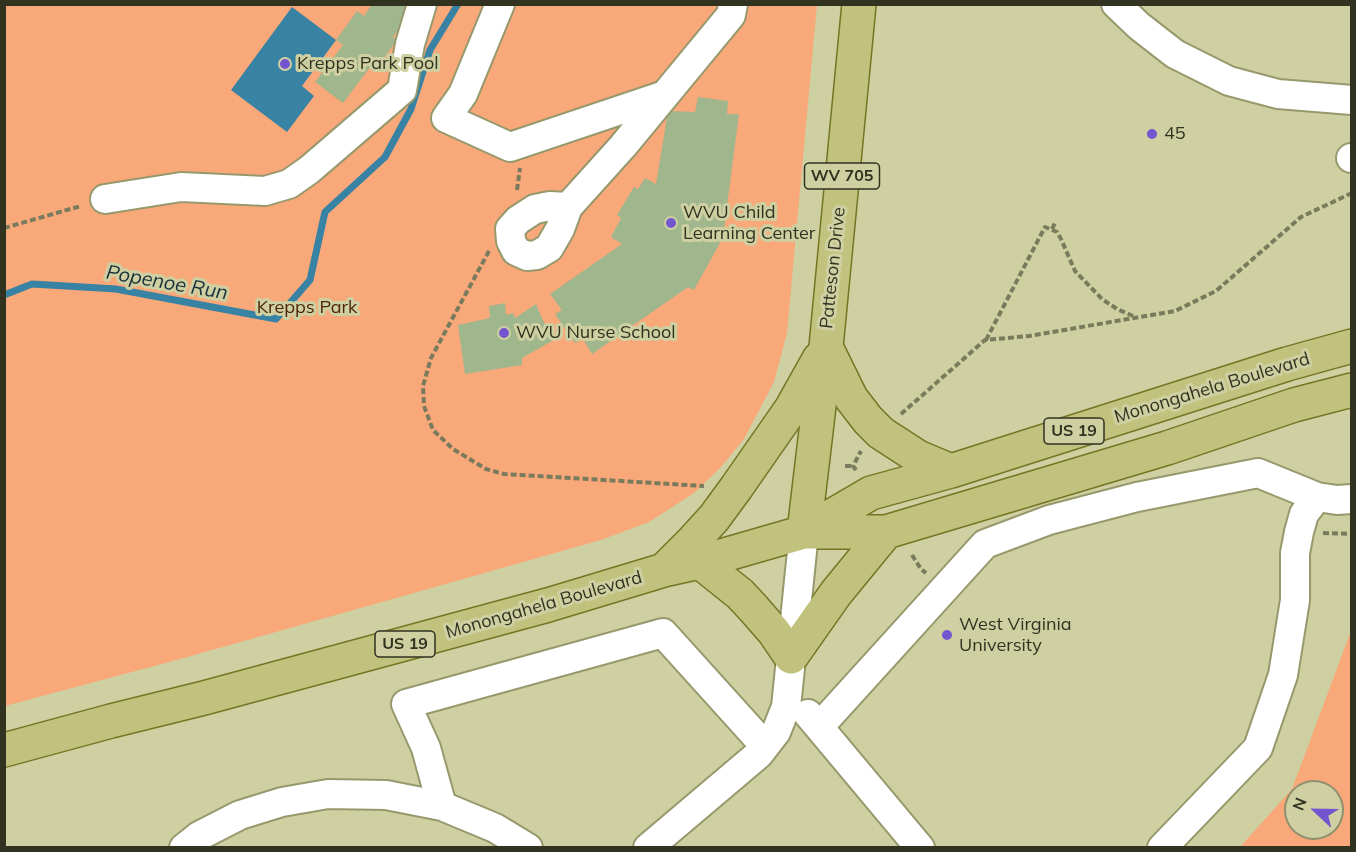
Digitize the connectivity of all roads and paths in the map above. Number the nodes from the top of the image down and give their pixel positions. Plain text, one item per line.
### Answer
1 (422, 4) edge
2 (500, 4) edge
3 (733, 4) edge
4 (859, 4) edge
5 (1116, 4) edge
6 (665, 95) junction
7 (1352, 100) edge
8 (510, 147) junction
9 (1352, 193) edge
10 (105, 199) joint
11 (513, 199) dead end
12 (568, 207) dead end
13 (1056, 221) dead end
14 (4, 228) edge
15 (1052, 229) junction
16 (493, 243) dead end
17 (1134, 317) junction
18 (985, 340) junction
19 (1352, 346) edge
20 (825, 347) junction
21 (1352, 390) edge
22 (900, 416) dead end
23 (861, 450) dead end
24 (845, 466) dead end
25 (853, 466) junction
26 (951, 471) junction
27 (860, 478) dead end
28 (711, 487) dead end
29 (1317, 497) junction
30 (1352, 499) edge
31 (804, 532) junction
32 (886, 532) junction
33 (700, 562) junction
34 (664, 570) junction
35 (791, 657) junction
36 (788, 690) junction
37 (819, 728) junction
38 (765, 746) junction
39 (4, 750) edge
40 (442, 806) junction
41 (184, 848) edge
42 (528, 848) edge
43 (648, 848) edge
44 (920, 848) edge
45 (1162, 848) edge

1 - 10 lane
2 - 8 lane
3 - 6 lane
4 - 20 main road, Patteson Drive / WV 705
5 - 7 lane
6 - 8 lane
6 - 12 lane
8 - 11 path
9 - 17 path
10 - 14 path
13 - 15 path
15 - 17 path
15 - 18 path
16 - 28 path
17 - 18 path
18 - 22 path
19 - 26 main road, Monongahela Boulevard / US 19
20 - 26 main road
20 - 31 main road, Patteson Drive / WV 705
20 - 34 main road
21 - 32 main road, Monongahela Boulevard / US 19
23 - 25 path
24 - 25 path
25 - 27 path
26 - 31 main road, Monongahela Boulevard / US 19
29 - 30 lane
29 - 37 lane
29 - 45 lane
31 - 32 main road, Monongahela Boulevard / US 19
31 - 33 main road, Monongahela Boulevard / US 19
31 - 35 lane
32 - 35 main road
33 - 34 main road, Monongahela Boulevard / US 19
33 - 35 main road
34 - 39 main road, Monongahela Boulevard / US 19
35 - 36 lane
36 - 37 lane
36 - 38 lane
37 - 44 lane
38 - 40 lane
38 - 43 lane
40 - 41 lane
40 - 42 lane

